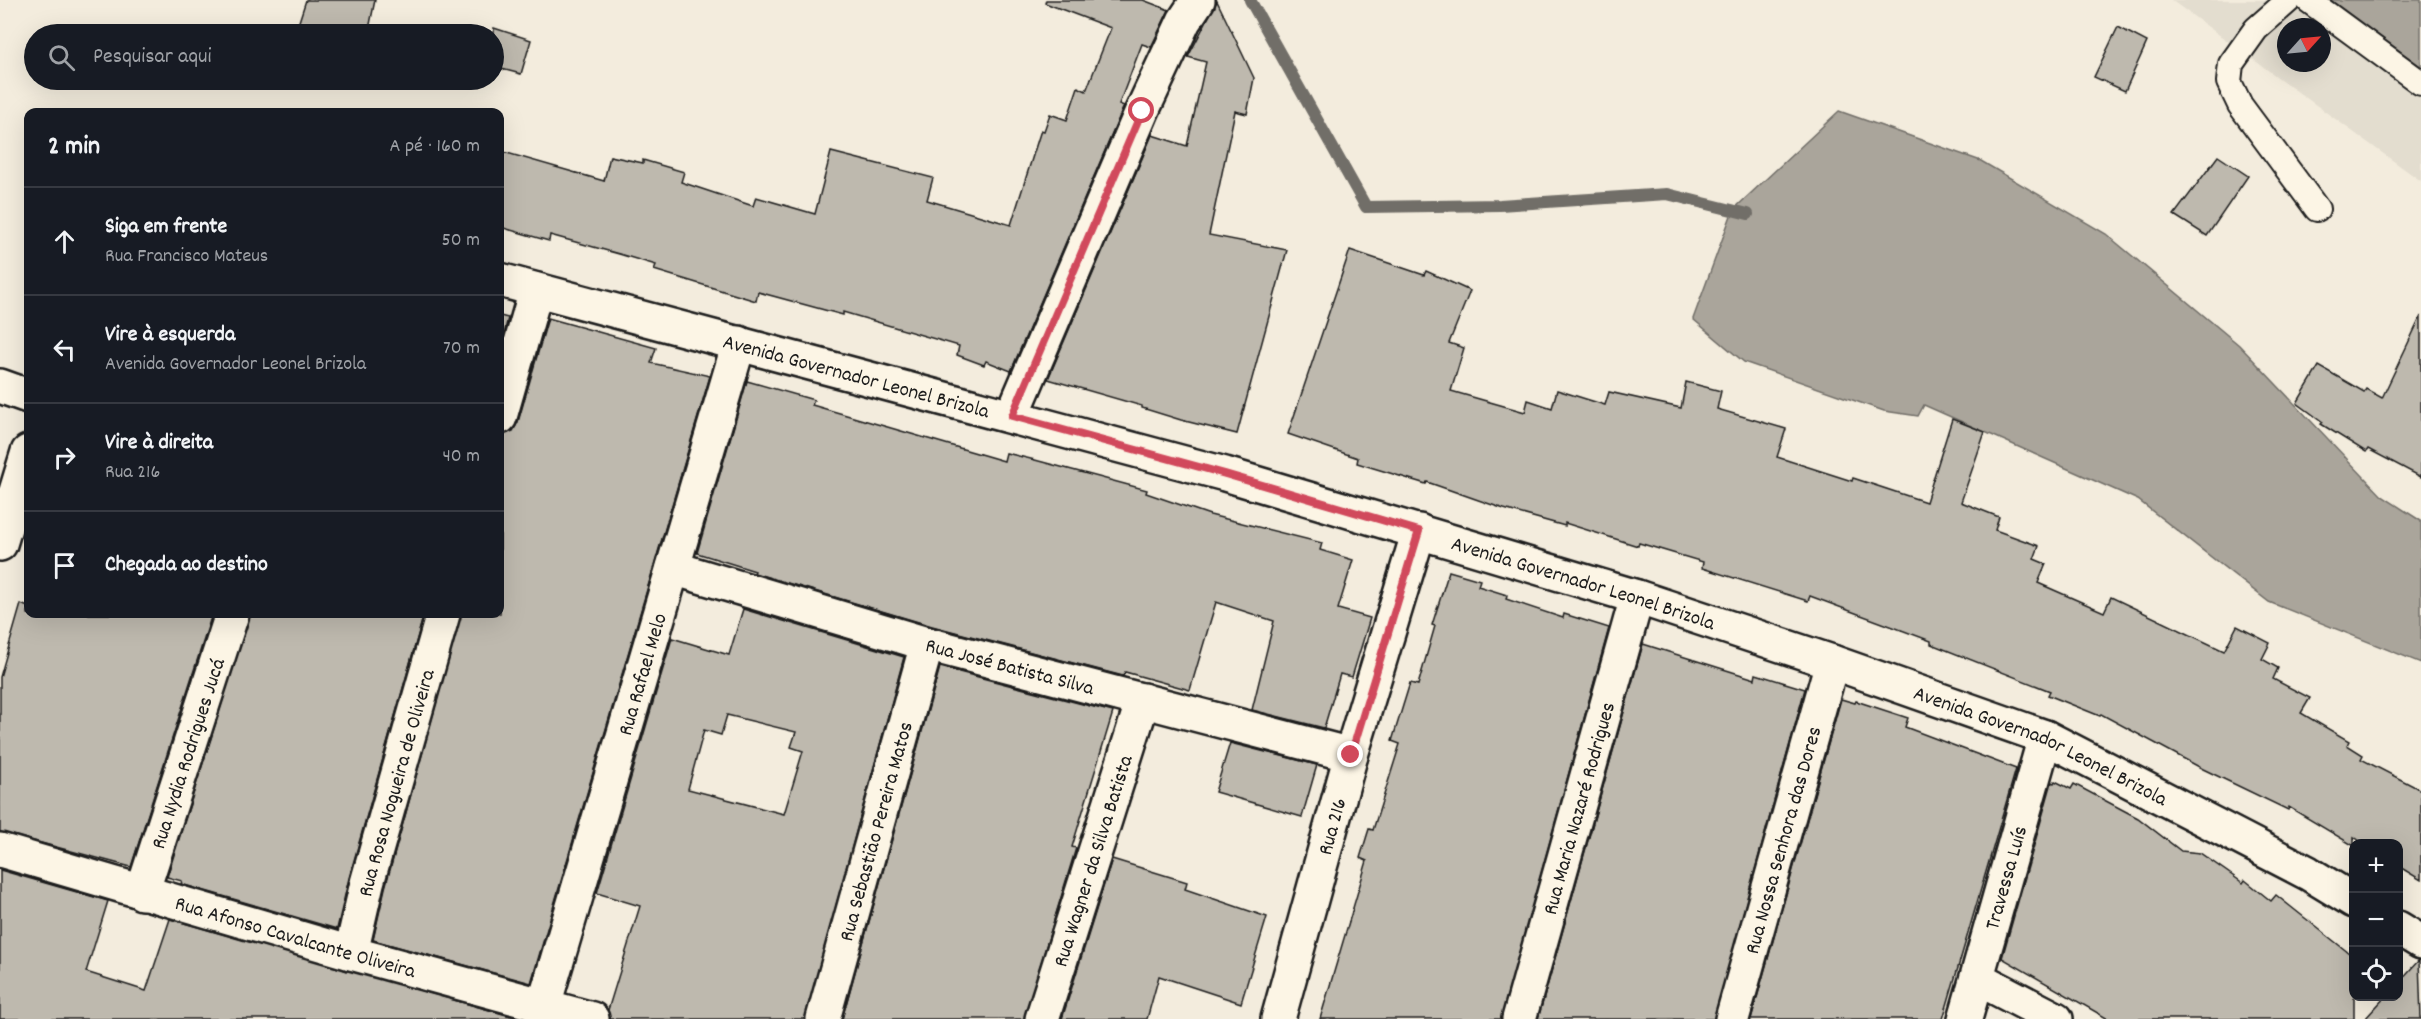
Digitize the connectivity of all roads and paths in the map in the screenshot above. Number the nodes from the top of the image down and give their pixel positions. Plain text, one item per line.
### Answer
1 (1198, 0) edge
2 (2289, 0) edge
3 (2308, 0) edge
4 (2421, 83) edge
5 (2317, 209) dead end
6 (504, 281) edge
7 (536, 290) junction
8 (739, 343) junction
9 (0, 386) edge
10 (24, 395) edge
11 (504, 403) edge
12 (1012, 416) junction
13 (24, 465) edge
14 (1419, 531) junction
15 (0, 544) edge
16 (673, 568) junction
17 (1637, 597) junction
18 (231, 618) edge
19 (441, 618) edge
20 (927, 644) junction
21 (1832, 662) junction
22 (1143, 700) junction
23 (2045, 737) junction
24 (1351, 755) junction
25 (0, 850) edge
26 (142, 893) junction
27 (2349, 898) edge
28 (2403, 931) edge
29 (2421, 942) edge
30 (351, 953) junction
31 (1977, 978) junction
32 (544, 1005) junction
33 (592, 1019) edge
34 (823, 1019) edge
35 (1042, 1019) edge
36 (1278, 1019) edge
37 (1519, 1019) edge
38 (1732, 1019) edge
39 (1965, 1019) edge
40 (2056, 1019) edge

1 - 12 street
2 - 5 lane
3 - 4 lane
6 - 7 street, Avenida Governador Leonel Brizola
7 - 8 street, Avenida Governador Leonel Brizola
7 - 11 street
8 - 12 street, Avenida Governador Leonel Brizola
8 - 16 street, Rua Rafael Melo
9 - 10 street
12 - 14 street, Avenida Governador Leonel Brizola
13 - 15 street
14 - 17 street, Avenida Governador Leonel Brizola
14 - 24 street, Rua 216
16 - 20 street, Rua José Batista Silva
16 - 32 street, Rua Rafael Melo
17 - 21 street, Avenida Governador Leonel Brizola
17 - 37 street, Rua Maria Nazaré Rodrigues
18 - 26 street, Rua Nydia Rodrigues Jucá
19 - 30 street, Rua Rosa Nogueira de Oliveira
20 - 22 street, Rua José Batista Silva
20 - 34 street, Rua Sebastião Pereira Matos
21 - 23 street, Avenida Governador Leonel Brizola
21 - 38 street, Rua Nossa Senhora das Dores
22 - 24 street, Rua José Batista Silva
22 - 35 street, Rua Wagner da Silva Batista
23 - 27 street, Avenida Governador Leonel Brizola
23 - 31 street, Travessa Luís
24 - 36 street, Rua 216
25 - 26 street, Rua Afonso Cavalcante Oliveira
26 - 30 street, Rua Afonso Cavalcante Oliveira
28 - 29 street
30 - 32 street, Rua Afonso Cavalcante Oliveira
31 - 39 street, Travessa Luís
31 - 40 street
32 - 33 street, Rua Afonso Cavalcante Oliveira

